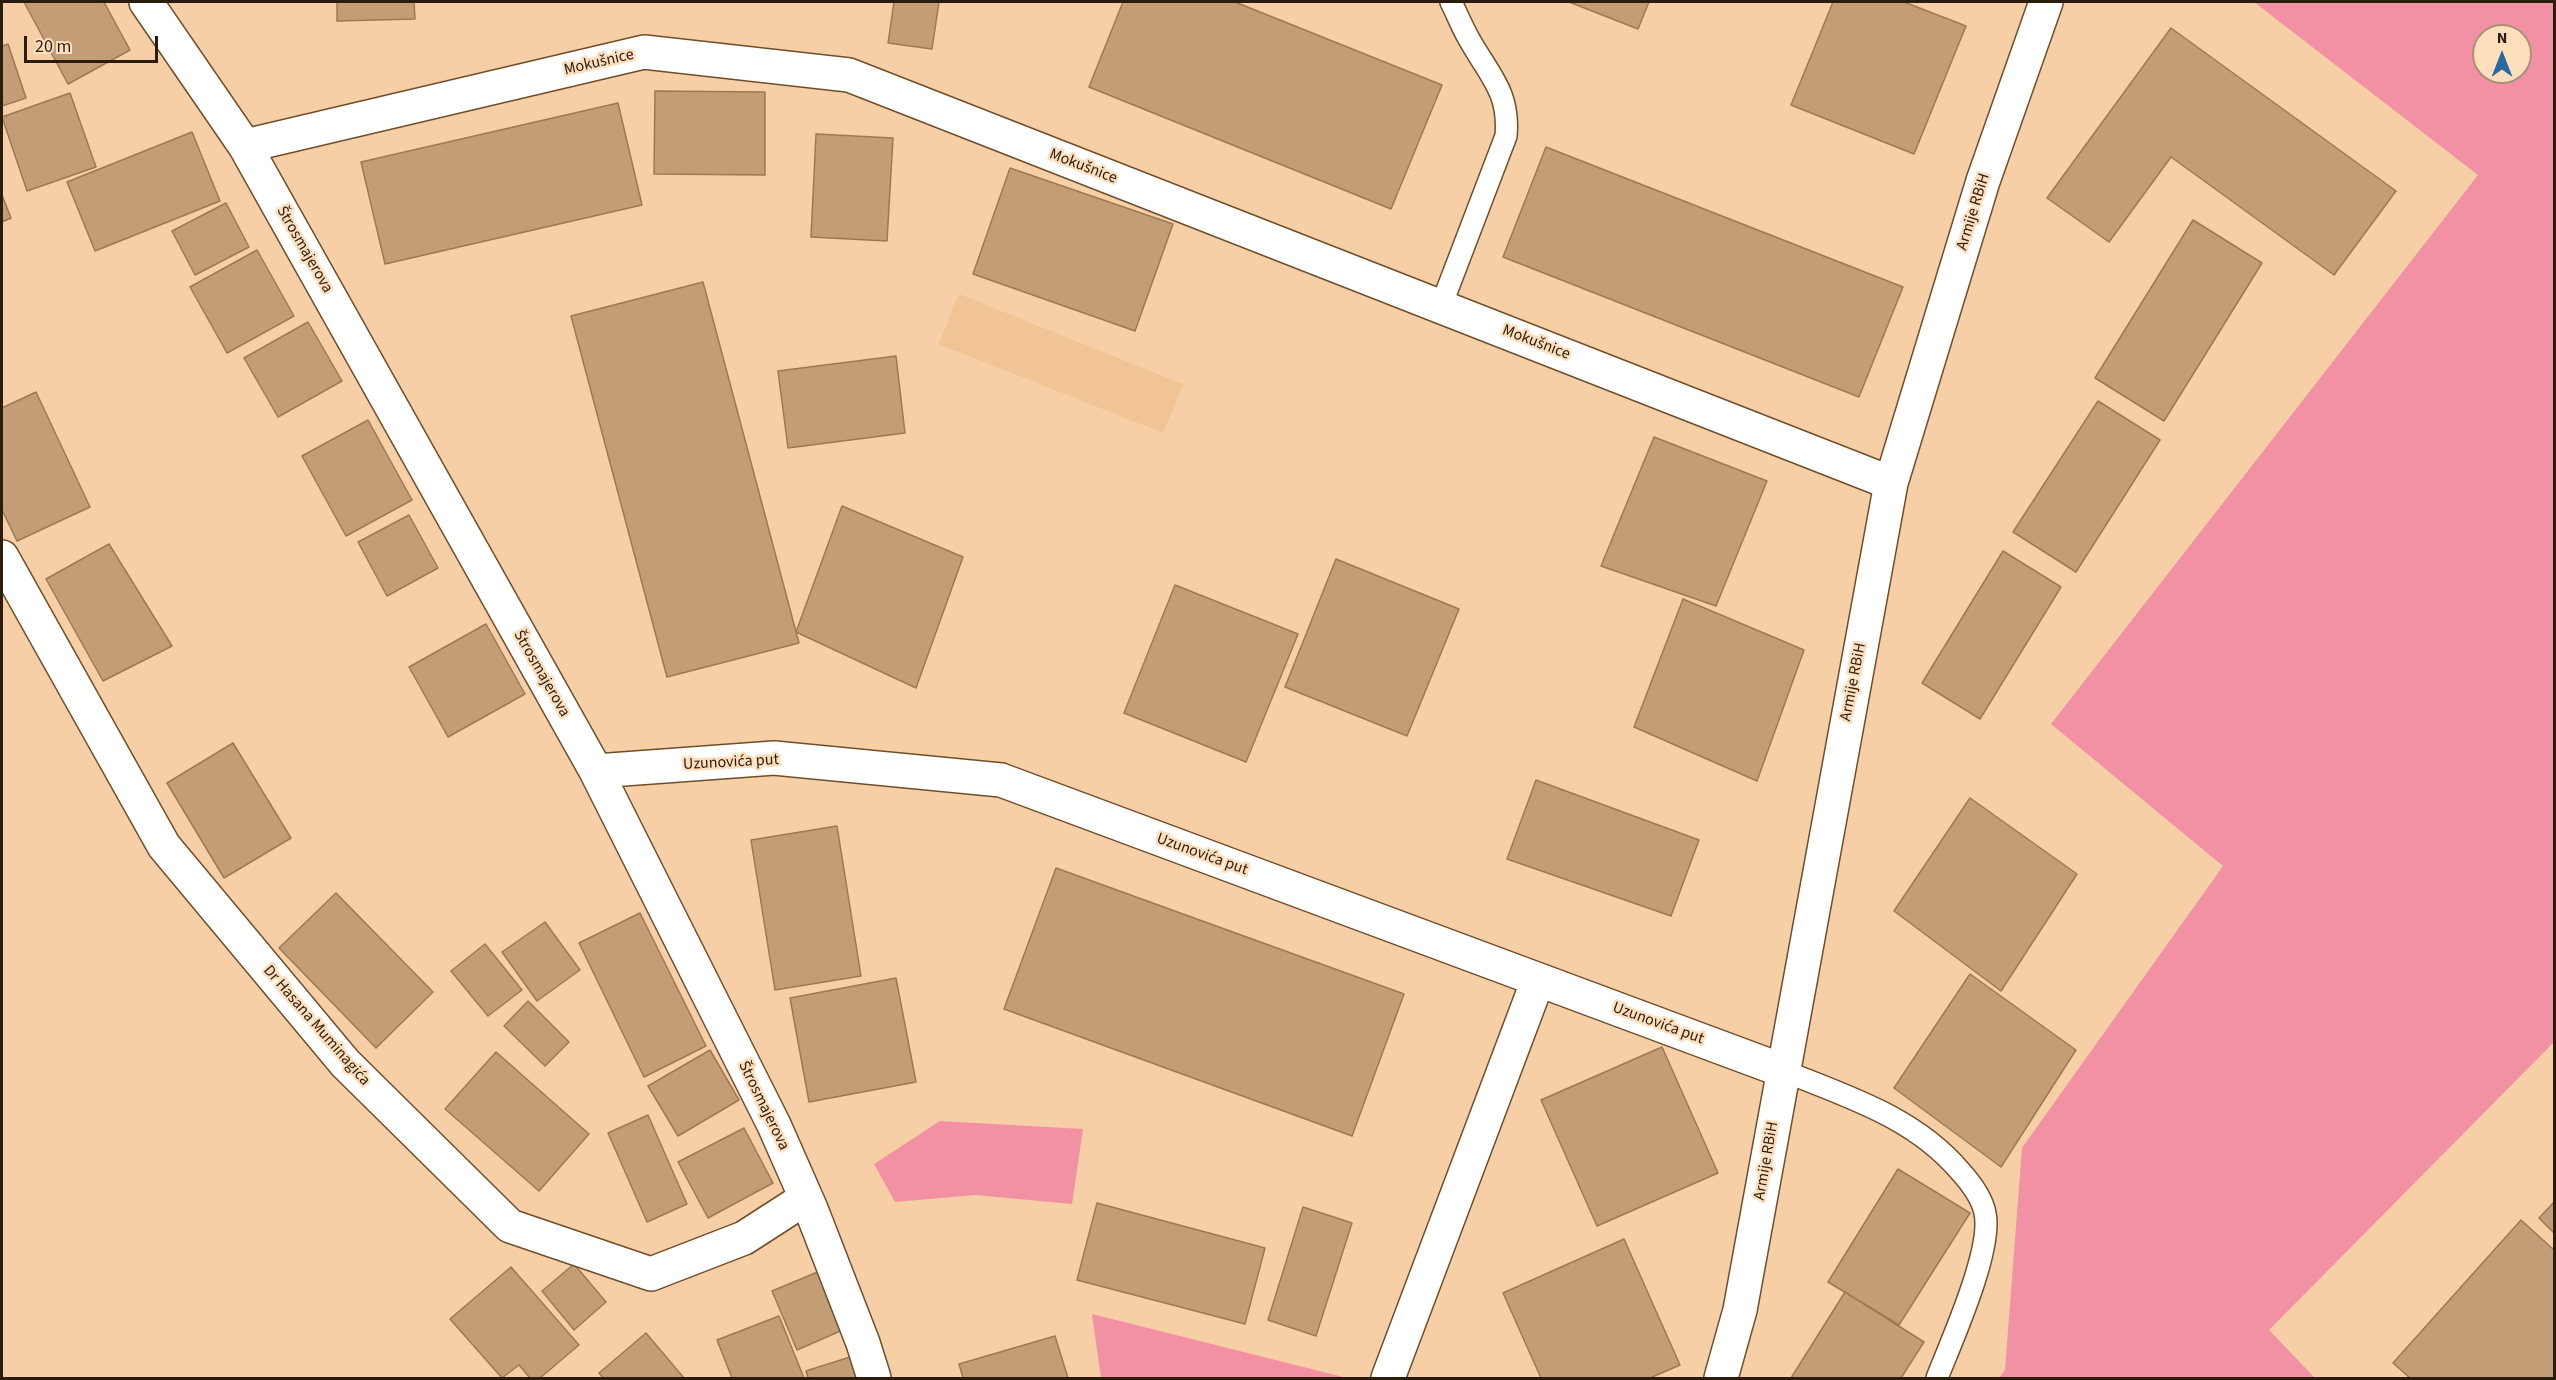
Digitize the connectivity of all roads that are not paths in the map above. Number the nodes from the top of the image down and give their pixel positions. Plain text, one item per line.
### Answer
1 (146, 2) edge
2 (1451, 2) edge
3 (2046, 2) edge
4 (245, 146) junction
5 (1441, 306) junction
6 (1891, 483) junction
7 (2, 557) edge
8 (596, 771) junction
9 (1538, 980) junction
10 (1784, 1071) junction
11 (806, 1198) junction
12 (874, 1378) edge
13 (1388, 1378) edge
14 (1721, 1378) edge
15 (1937, 1378) edge

1 - 4 street, Štrosmajerova
2 - 5 lane
3 - 6 street, Armije RBiH
4 - 5 street, Mokušnice
4 - 8 street, Štrosmajerova
5 - 6 street, Mokušnice
6 - 10 street, Armije RBiH
7 - 11 street, Dr Hasana Muminagića
8 - 9 street, Uzunovića put
8 - 11 street, Štrosmajerova
9 - 10 street, Uzunovića put
9 - 13 street
10 - 14 street, Armije RBiH
10 - 15 lane
11 - 12 street, Štrosmajerova

